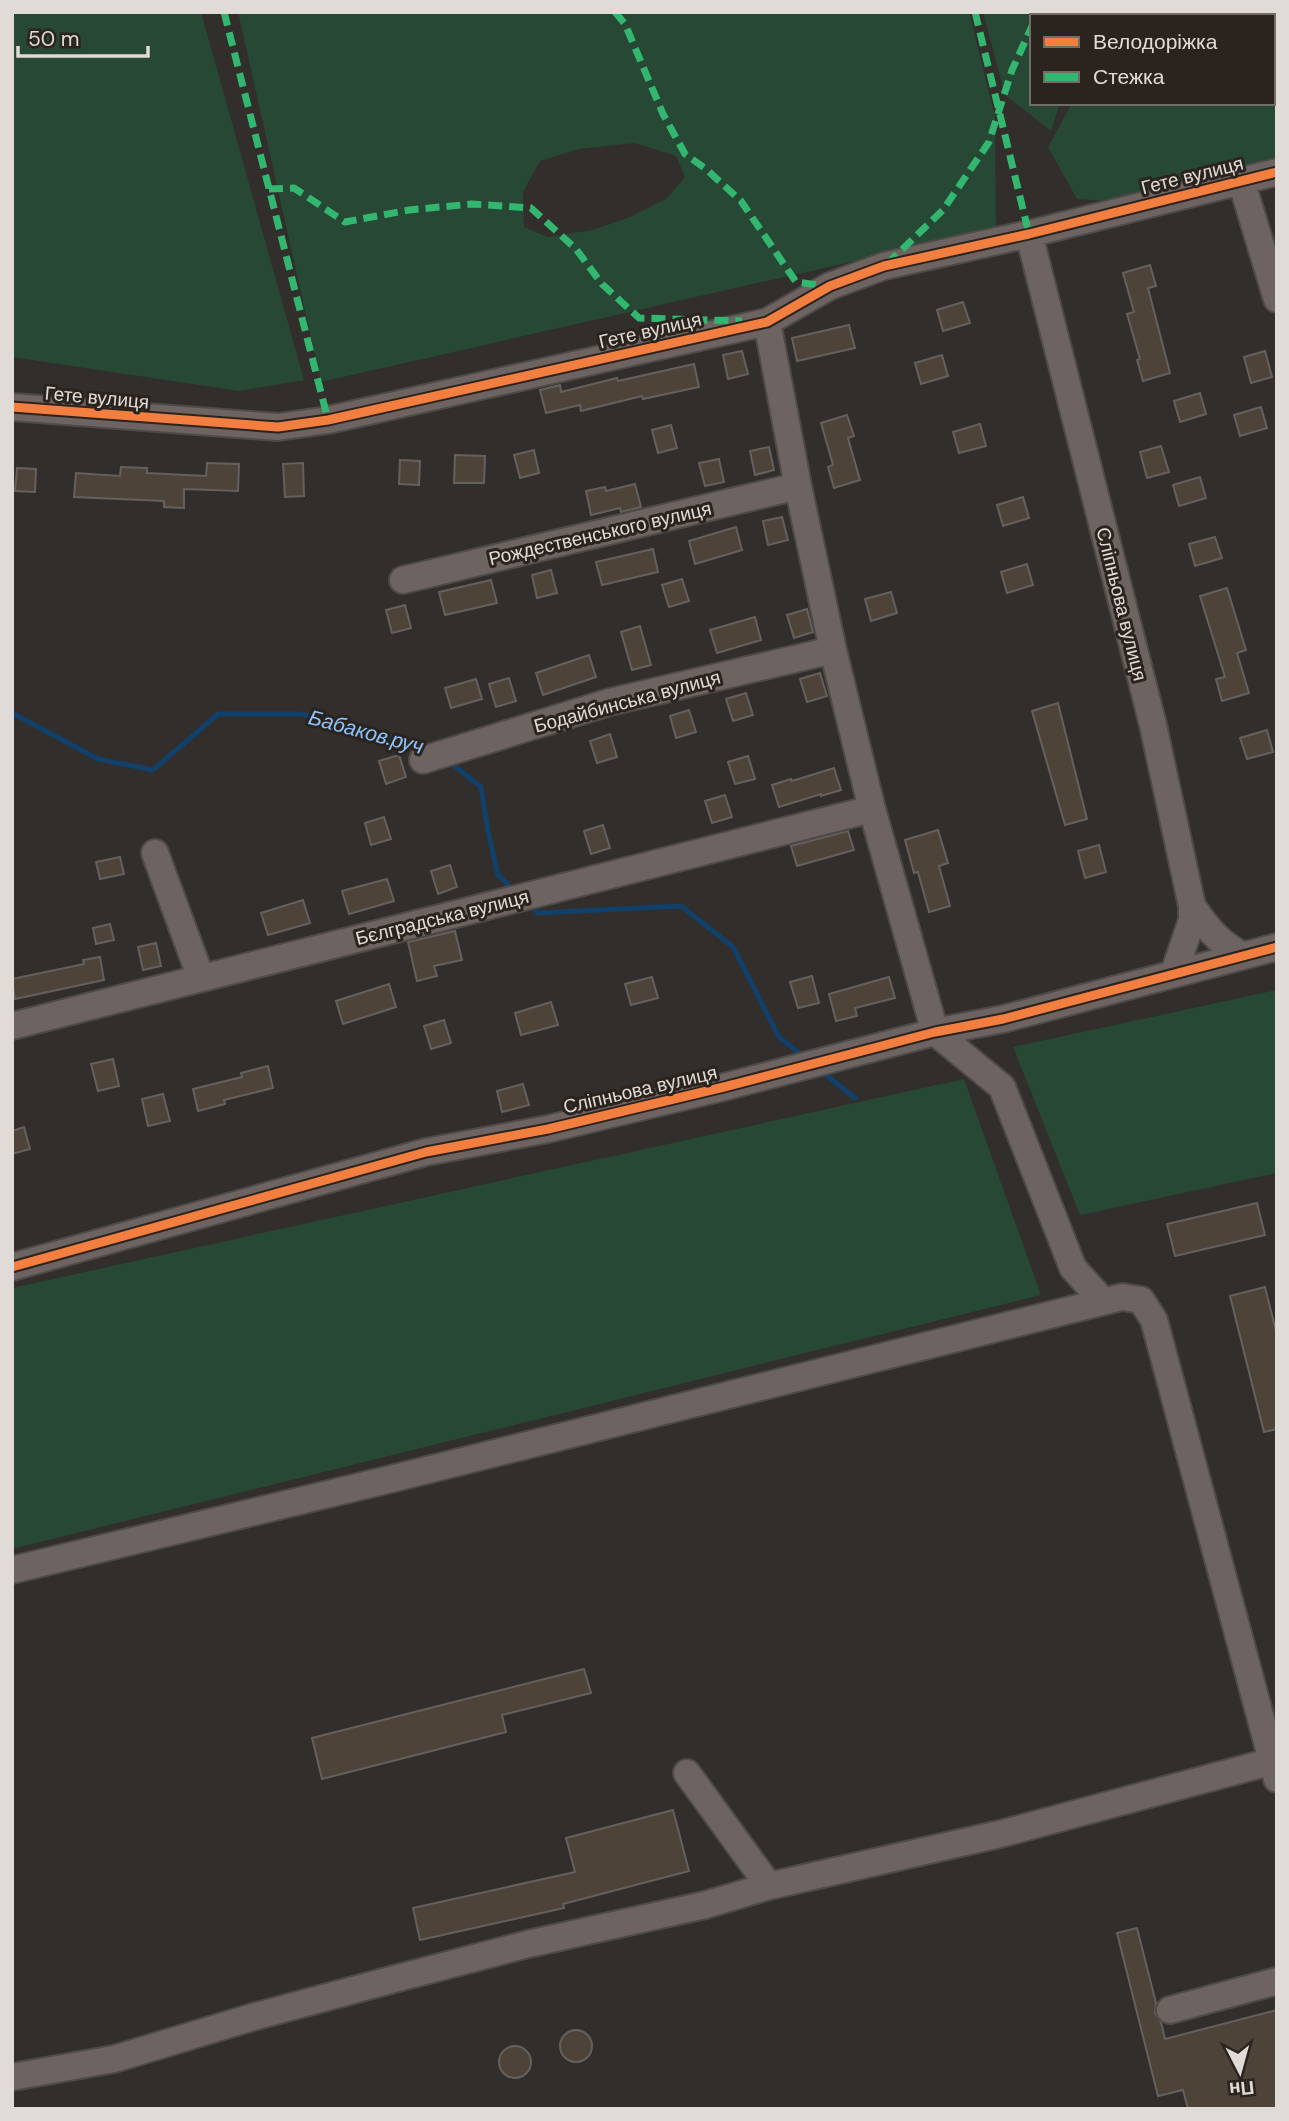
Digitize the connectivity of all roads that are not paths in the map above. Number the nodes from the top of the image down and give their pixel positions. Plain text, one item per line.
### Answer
1 (1277, 172) edge
2 (1241, 180) junction
3 (1029, 234) junction
4 (1277, 299) edge
5 (767, 322) junction
6 (12, 407) edge
7 (797, 486) junction
8 (403, 580) dead end
9 (833, 650) junction
10 (424, 760) dead end
11 (872, 808) junction
12 (155, 853) dead end
13 (1192, 906) junction
14 (1277, 947) edge
15 (1243, 956) junction
16 (1174, 974) junction
17 (201, 978) junction
18 (12, 1026) edge
19 (935, 1032) junction
20 (12, 1268) edge
21 (1102, 1300) junction
22 (12, 1570) edge
23 (1275, 1770) edge
24 (687, 1773) dead end
25 (769, 1886) junction
26 (1277, 1981) edge
27 (1170, 2010) dead end
28 (12, 2077) edge

1 - 2 street, Гете вулиця
2 - 3 street, Гете вулиця
2 - 4 street
3 - 5 street, Гете вулиця
3 - 13 street, Сліпньова вулиця
5 - 6 street, Гете вулиця
5 - 7 street
7 - 8 street, Рождественського вулиця
7 - 9 street
9 - 10 street, Бодайбинська вулиця
9 - 11 street
11 - 17 street, Бєлградська вулиця
11 - 19 street
12 - 17 street
13 - 15 street
13 - 16 street, Сліпньова вулиця
14 - 15 street, Сліпньова вулиця
15 - 16 street, Сліпньова вулиця
16 - 19 street, Сліпньова вулиця
17 - 18 street, Бєлградська вулиця
19 - 20 street, Сліпньова вулиця
19 - 21 street
21 - 22 street
21 - 23 street
23 - 25 street
24 - 25 street
25 - 28 street
26 - 27 street

